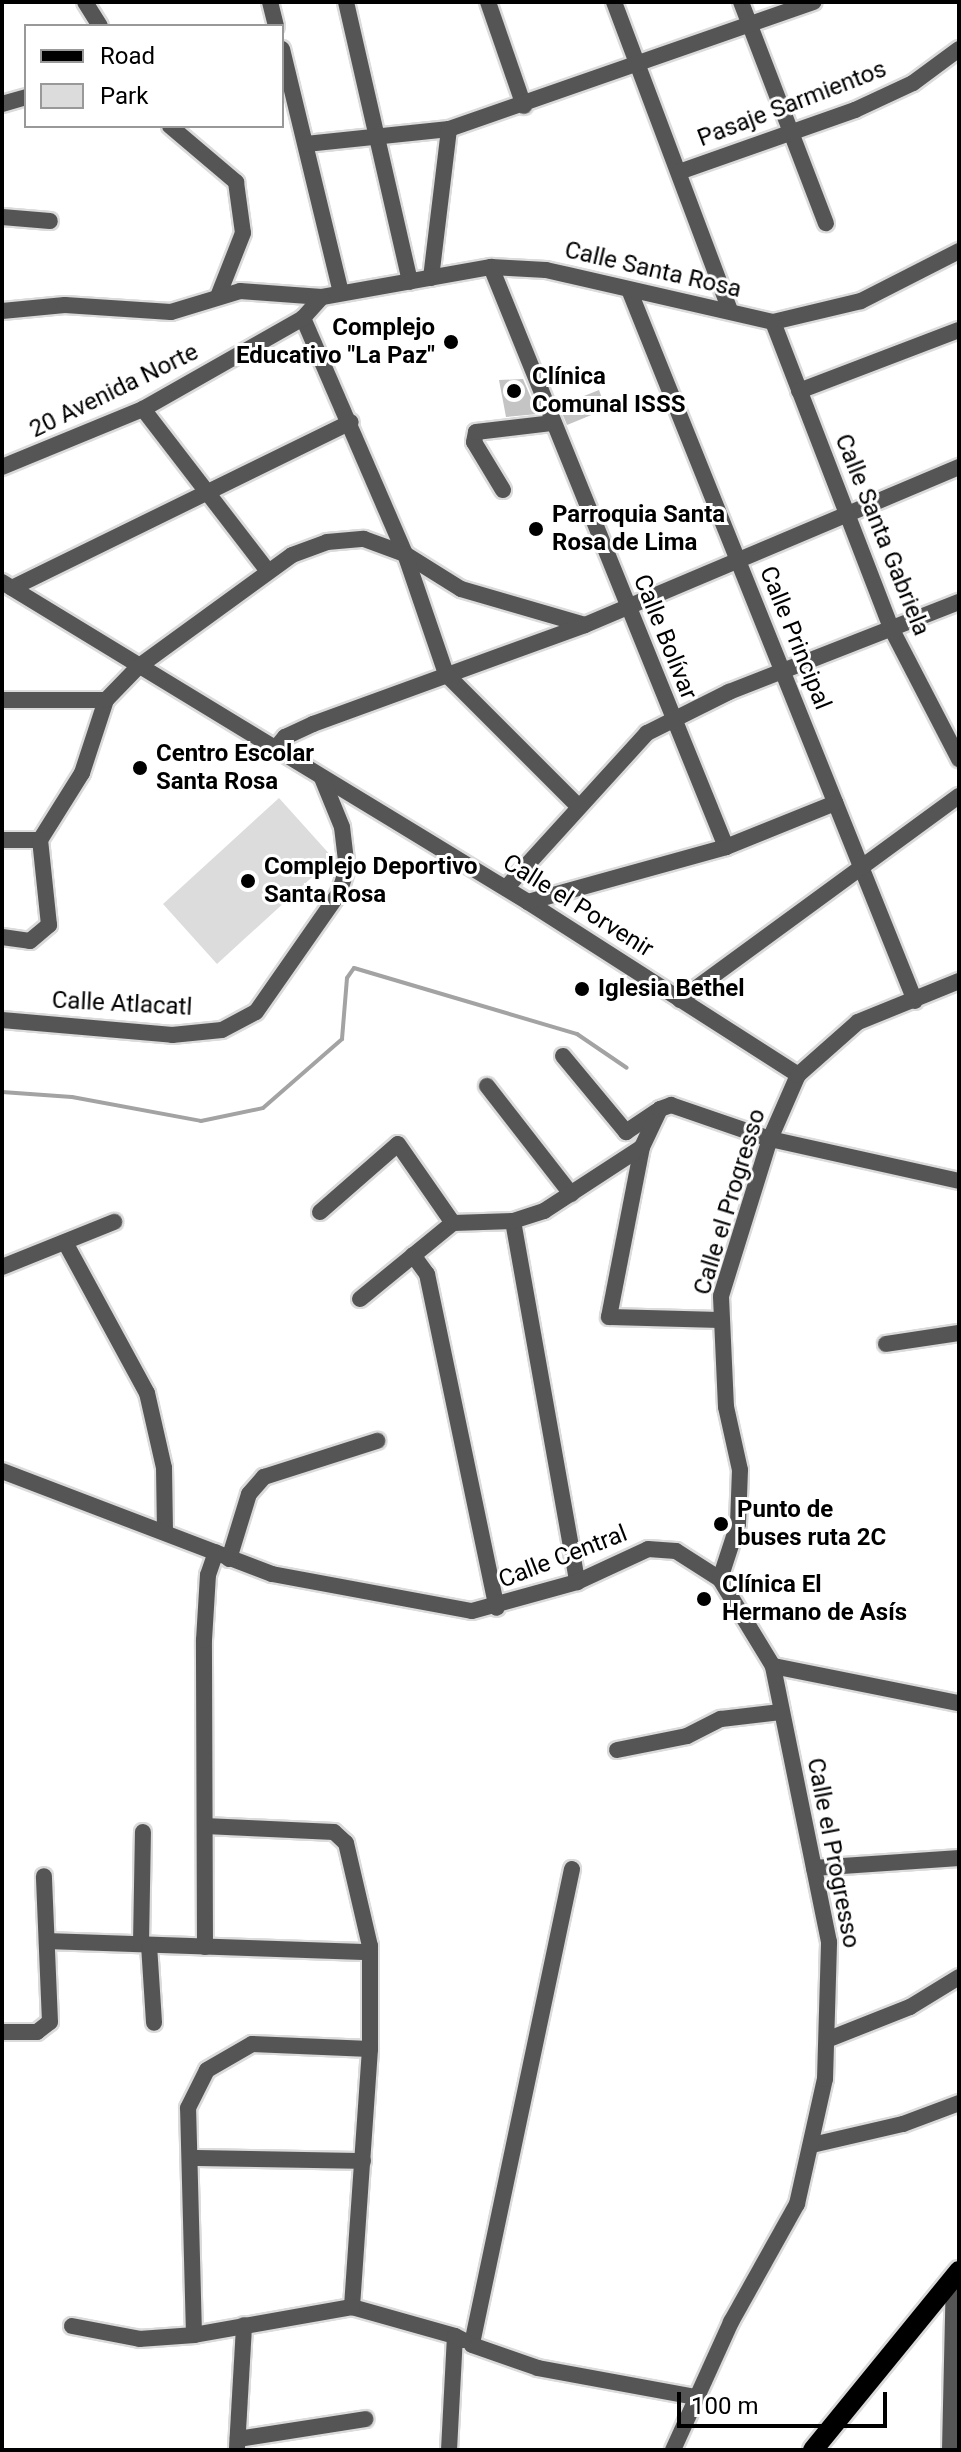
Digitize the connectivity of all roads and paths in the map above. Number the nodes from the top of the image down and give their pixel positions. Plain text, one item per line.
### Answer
1 (85, 2) edge
2 (270, 2) edge
3 (346, 2) edge
4 (488, 2) edge
5 (614, 2) edge
6 (741, 2) edge
7 (813, 2) edge
8 (99, 24) edge
9 (276, 24) edge
10 (749, 25) junction
11 (959, 49) edge
12 (284, 57) edge
13 (636, 64) junction
14 (24, 98) edge
15 (2, 104) edge
16 (524, 106) junction
17 (172, 128) edge
18 (449, 129) junction
19 (793, 132) junction
20 (380, 133) junction
21 (306, 144) junction
22 (679, 172) junction
23 (2, 217) edge
24 (50, 221) dead end
25 (826, 223) dead end
26 (959, 251) edge
27 (491, 267) junction
28 (431, 278) junction
29 (410, 282) junction
30 (341, 292) junction
31 (630, 292) junction
32 (219, 294) junction
33 (322, 297) junction
34 (2, 311) edge
35 (730, 311) junction
36 (303, 318) junction
37 (773, 322) junction
38 (959, 330) edge
39 (799, 391) junction
40 (143, 409) junction
41 (351, 422) junction
42 (553, 423) junction
43 (2, 467) edge
44 (959, 467) edge
45 (503, 490) dead end
46 (207, 497) junction
47 (848, 517) junction
48 (405, 554) junction
49 (737, 559) junction
50 (267, 570) junction
51 (7, 585) edge
52 (959, 602) edge
53 (627, 607) junction
54 (585, 625) junction
55 (890, 626) junction
56 (138, 667) junction
57 (783, 672) junction
58 (446, 674) junction
59 (2, 700) edge
60 (106, 700) junction
61 (673, 718) junction
62 (275, 749) junction
63 (959, 759) edge
64 (322, 778) junction
65 (959, 796) edge
66 (835, 803) junction
67 (578, 806) junction
68 (2, 840) edge
69 (40, 840) junction
70 (726, 847) junction
71 (860, 865) junction
72 (506, 888) junction
73 (528, 902) junction
74 (2, 937) edge
75 (959, 981) edge
76 (680, 1000) junction
77 (915, 1001) junction
78 (2, 1020) edge
79 (563, 1056) dead end
80 (798, 1075) junction
81 (487, 1086) dead end
82 (660, 1109) junction
83 (770, 1139) junction
84 (642, 1147) junction
85 (959, 1181) edge
86 (571, 1194) junction
87 (320, 1212) dead end
88 (513, 1221) junction
89 (114, 1222) dead end
90 (453, 1223) junction
91 (66, 1244) junction
92 (413, 1255) junction
93 (2, 1267) edge
94 (360, 1299) dead end
95 (721, 1320) junction
96 (959, 1333) edge
97 (886, 1344) dead end
98 (377, 1441) dead end
99 (2, 1471) edge
100 (165, 1530) junction
101 (222, 1556) junction
102 (720, 1579) junction
103 (577, 1582) junction
104 (497, 1608) junction
105 (773, 1666) junction
106 (959, 1703) edge
107 (781, 1712) junction
108 (617, 1750) dead end
109 (205, 1826) junction
110 (143, 1832) dead end
111 (959, 1858) edge
112 (814, 1868) junction
113 (572, 1869) dead end
114 (44, 1876) dead end
115 (47, 1941) junction
116 (145, 1944) junction
117 (205, 1947) junction
118 (370, 1952) junction
119 (959, 1977) edge
120 (154, 2023) dead end
121 (2, 2032) edge
122 (829, 2039) junction
123 (370, 2049) junction
124 (959, 2103) edge
125 (812, 2145) junction
126 (192, 2158) junction
127 (363, 2161) junction
128 (957, 2274) edge
129 (352, 2307) junction
130 (244, 2325) junction
131 (72, 2326) dead end
132 (194, 2335) junction
133 (455, 2336) junction
134 (472, 2345) junction
135 (696, 2397) junction
136 (365, 2419) dead end
137 (238, 2444) edge
138 (449, 2450) edge
139 (673, 2450) edge
140 (813, 2450) edge
141 (950, 2450) edge

1 - 8 street
2 - 9 street
3 - 20 street
4 - 16 street
5 - 13 street
6 - 10 street
7 - 10 street
10 - 13 street
10 - 19 street
11 - 19 street, Pasaje Sarmientos
12 - 21 street
13 - 16 street
13 - 22 street
14 - 15 street
16 - 18 street
17 - 32 street
18 - 20 street
18 - 28 street
19 - 22 street, Pasaje Sarmientos
19 - 25 street
20 - 21 street
20 - 29 street
21 - 30 street
22 - 35 street
23 - 24 street
26 - 37 street, Calle Santa Rosa
27 - 28 street, Calle Santa Rosa
27 - 31 street, Calle Santa Rosa
27 - 42 street, Calle Bolívar
28 - 29 street, Calle Santa Rosa
29 - 30 street, Calle Santa Rosa
30 - 33 street, Calle Santa Rosa
31 - 35 street, Calle Santa Rosa
31 - 49 street, Calle Principal
32 - 33 street, Calle Santa Rosa
32 - 34 street
33 - 36 street, 20 Avenida Norte
35 - 37 street, Calle Santa Rosa
36 - 40 street, 20 Avenida Norte
36 - 41 street
37 - 39 street, Calle Santa Gabriela
38 - 39 street
39 - 47 street, Calle Santa Gabriela
40 - 43 street, 20 Avenida Norte
40 - 46 street
41 - 46 street
41 - 48 street
42 - 45 street
42 - 53 street, Calle Bolívar
44 - 47 street
46 - 50 street
46 - 51 street
47 - 49 street
47 - 55 street, Calle Santa Gabriela
48 - 50 street
48 - 54 street
48 - 58 street
49 - 53 street
49 - 57 street, Calle Principal
50 - 56 street
51 - 56 street, Calle el Porvenir
52 - 55 street
53 - 54 street
53 - 61 street, Calle Bolívar
54 - 58 street
55 - 57 street
55 - 63 street, Calle Santa Gabriela
56 - 60 street
56 - 62 street, Calle el Porvenir
57 - 61 street
57 - 66 street, Calle Principal
58 - 62 street
58 - 67 street
59 - 60 street
60 - 69 street
61 - 67 street
61 - 70 street, Calle Bolívar
62 - 64 street, Calle el Porvenir
64 - 72 street, Calle el Porvenir
64 - 78 street, Calle Atlacatl
65 - 71 street
66 - 70 street
66 - 71 street, Calle Principal
67 - 72 street
68 - 69 street
69 - 74 street
70 - 73 street
71 - 76 street
71 - 77 street, Calle Principal
72 - 73 street, Calle el Porvenir
73 - 76 street, Calle el Porvenir
75 - 77 street, Calle el Progresso
76 - 80 street, Calle el Porvenir
77 - 80 street, Calle el Progresso
79 - 82 street
80 - 83 street, Calle el Progresso
81 - 86 street
82 - 83 street
82 - 84 street
83 - 85 street
83 - 95 street, Calle el Progresso
84 - 86 street
84 - 95 street
86 - 88 street
87 - 90 street
88 - 90 street
88 - 103 street
89 - 91 street
90 - 92 street
91 - 93 street
91 - 100 street
92 - 94 street
92 - 104 street
95 - 102 street, Calle el Progresso
96 - 97 street
98 - 101 street
99 - 100 street, Calle Central
100 - 101 street, Calle Central
101 - 104 street, Calle Central
101 - 109 street
102 - 103 street, Calle Central
102 - 105 street, Calle Central
103 - 104 street, Calle Central
105 - 106 street
105 - 107 street, Calle el Progresso
107 - 108 street
107 - 112 street, Calle el Progresso
109 - 117 street
109 - 118 street
110 - 116 street
111 - 112 street
112 - 122 street, Calle el Progresso
113 - 134 street
114 - 115 street
115 - 116 street
115 - 121 street
116 - 117 street
116 - 120 street
117 - 118 street
118 - 123 street
119 - 122 street
122 - 125 street, Calle el Progresso
123 - 126 street
123 - 127 street
124 - 125 street
125 - 135 street, Calle el Progresso
126 - 127 street
126 - 132 street
127 - 129 street
128 - 140 main road
128 - 141 street
129 - 130 street
129 - 133 street
130 - 132 street
130 - 137 street
131 - 132 street
133 - 134 street
133 - 138 street
134 - 135 street
135 - 139 street, Calle el Progresso
136 - 137 street

